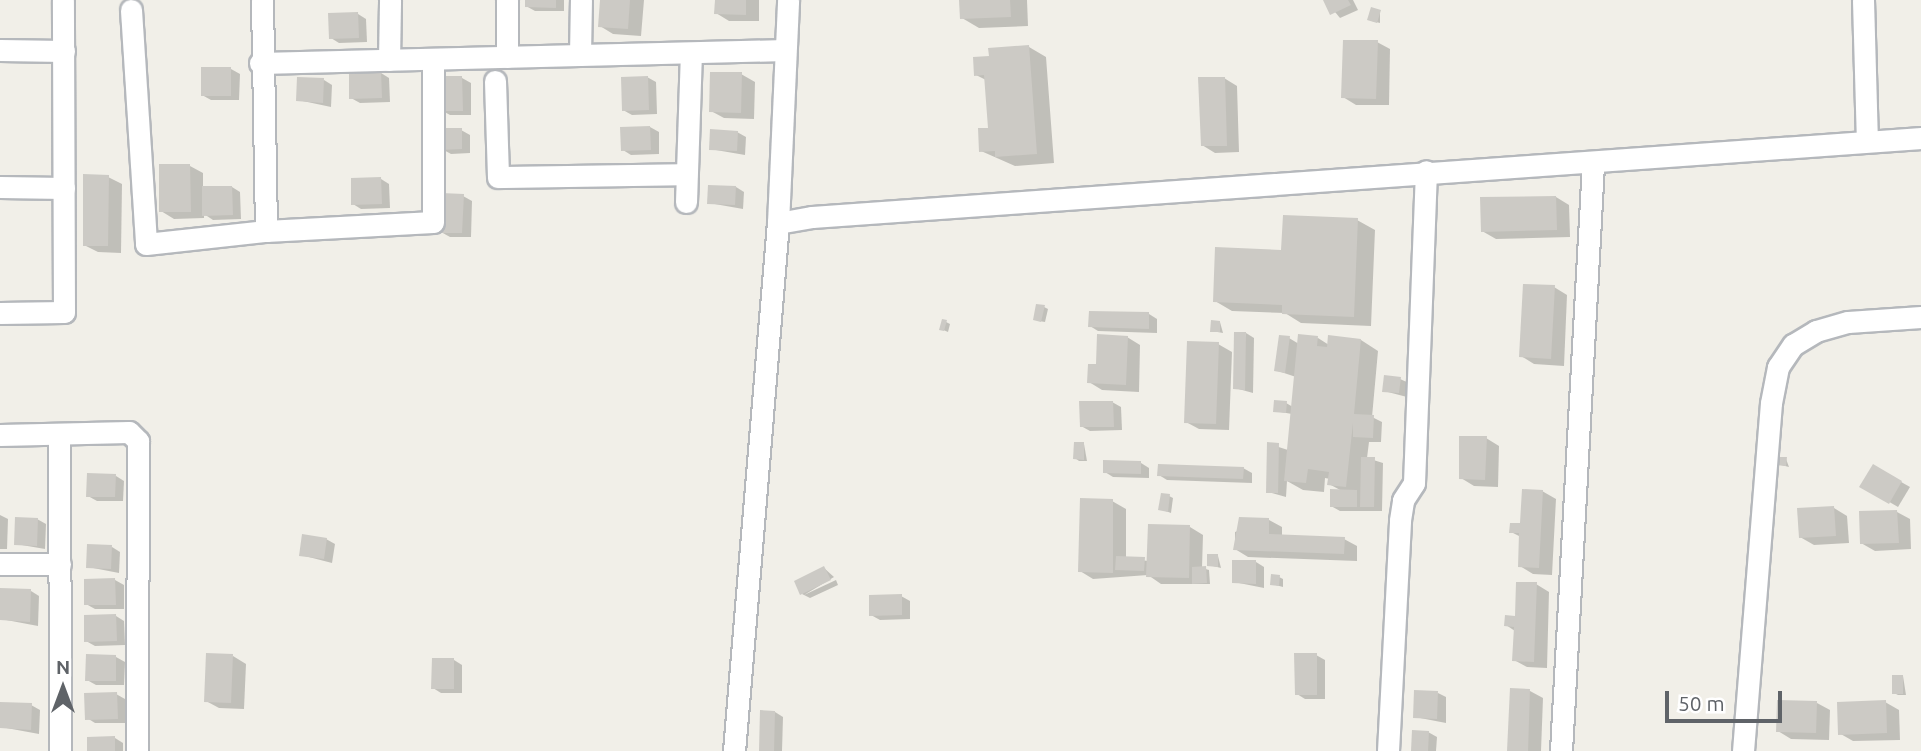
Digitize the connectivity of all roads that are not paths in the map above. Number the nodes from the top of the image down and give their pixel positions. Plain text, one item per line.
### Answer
1 (64, 0) edge
2 (262, 0) edge
3 (390, 0) edge
4 (507, 0) edge
5 (581, 0) edge
6 (788, 0) edge
7 (1863, 0) edge
8 (131, 10) dead end
9 (0, 50) edge
10 (785, 50) junction
11 (64, 51) junction
12 (691, 52) junction
13 (580, 55) junction
14 (507, 57) junction
15 (433, 59) junction
16 (389, 60) junction
17 (260, 63) junction
18 (495, 81) dead end
19 (1921, 138) edge
20 (1867, 141) junction
21 (1593, 163) junction
22 (1426, 171) junction
23 (686, 174) junction
24 (0, 187) edge
25 (64, 188) junction
26 (686, 202) dead end
27 (778, 223) junction
28 (266, 231) junction
29 (0, 313) edge
30 (1921, 317) edge
31 (59, 434) junction
32 (0, 435) edge
33 (0, 564) edge
34 (60, 565) junction
35 (60, 751) edge
36 (137, 751) edge
37 (734, 751) edge
38 (1388, 751) edge
39 (1561, 751) edge
40 (1743, 751) edge

1 - 11 street
2 - 17 street
3 - 16 street
4 - 14 street
5 - 13 street
6 - 10 street
7 - 20 street
8 - 28 street
9 - 11 street
10 - 12 street
10 - 27 street
11 - 25 street
12 - 13 street
12 - 23 street
13 - 14 street
14 - 15 street
15 - 16 street
15 - 28 street
16 - 17 street
17 - 28 street
18 - 23 street
19 - 20 street
20 - 21 street
21 - 22 street
21 - 39 street
22 - 27 street
22 - 38 street
23 - 26 street
24 - 25 street
25 - 29 street
27 - 37 street
30 - 40 street
31 - 32 street
31 - 34 street
31 - 36 street
33 - 34 street
34 - 35 street

